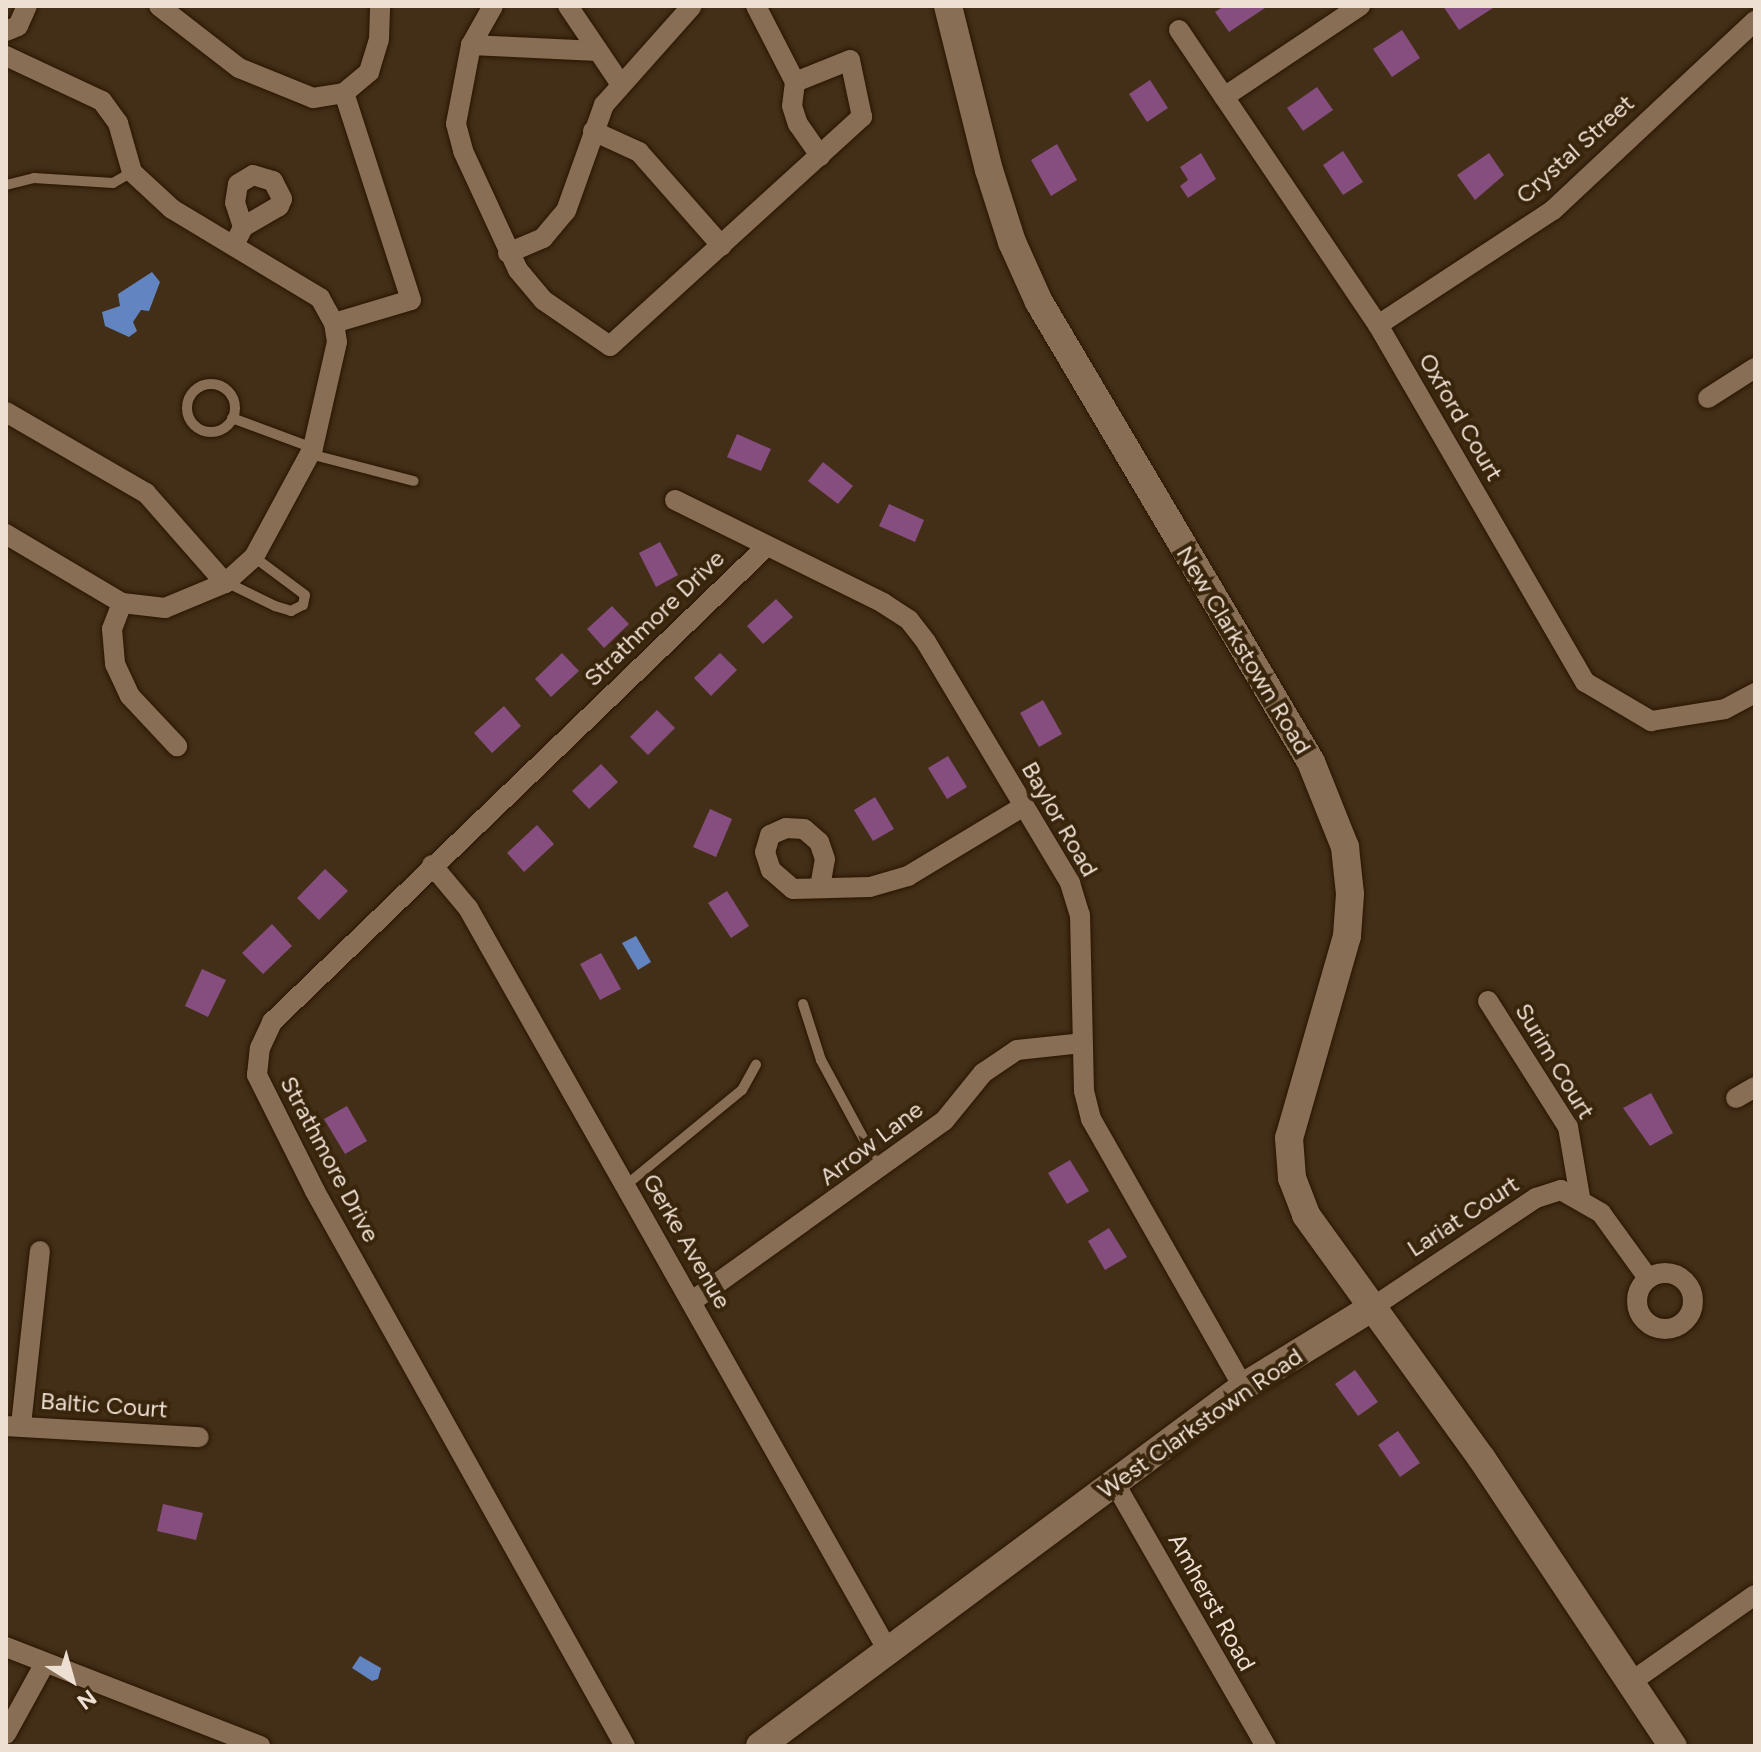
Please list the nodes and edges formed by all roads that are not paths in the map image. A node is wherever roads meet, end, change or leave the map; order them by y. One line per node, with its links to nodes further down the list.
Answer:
1 (27, 6): 12 (street)
2 (159, 6): 18 (street)
3 (380, 6): 18 (street)
4 (493, 6): 13 (street)
5 (568, 6): 14 (street)
6 (756, 6): 16 (street)
7 (948, 6): 57 (street, New Clarkstown Road)
8 (1360, 6): 19 (street)
9 (682, 9): 17 (street)
10 (1755, 21): 27 (street, Crystal Street)
11 (1179, 30): 19 (street, Oxford Court)
12 (6, 31)
13 (471, 45): 14 (street); 25 (street)
14 (598, 51): 17 (street)
15 (6, 56): 22 (street)
16 (795, 82): 21 (street); 21 (street)
17 (620, 83): 20 (street)
18 (344, 93): 26 (street)
19 (1224, 97): 27 (street, Oxford Court)
20 (593, 131): 24 (street); 25 (street)
21 (820, 156): 24 (street)
22 (132, 172): 23 (lane); 26 (street)
23 (6, 185)
24 (722, 246): 25 (street)
25 (508, 253)
26 (334, 323): 32 (street)
27 (1378, 325): 40 (street, Oxford Court)
28 (1755, 368): 29 (street)
29 (1708, 398)
30 (6, 412): 38 (street)
31 (232, 418): 31 (lane); 32 (lane)
32 (311, 451): 33 (lane); 37 (street)
33 (414, 481)
34 (675, 500): 36 (street, Baylor Road)
35 (6, 534): 39 (street)
36 (766, 547): 42 (street, Baylor Road); 43 (street, Strathmore Drive)
37 (254, 557): 38 (street); 38 (lane)
38 (226, 583): 39 (street)
39 (122, 603): 41 (street)
40 (1755, 693)
41 (177, 746)
42 (1024, 806): 44 (street); 47 (street, Baylor Road)
43 (432, 865): 52 (street, Gerke Avenue); 69 (street, Strathmore Drive)
44 (820, 887)
45 (1488, 1001): 53 (street, Surim Court)
46 (803, 1004): 51 (lane)
47 (1082, 1043): 51 (street, Arrow Lane); 58 (street, Baylor Road)
48 (756, 1065): 52 (lane)
49 (1755, 1087): 50 (street)
50 (1736, 1098)
51 (880, 1169): 56 (street, Arrow Lane)
52 (625, 1186): 56 (street, Gerke Avenue)
53 (1580, 1197): 55 (street); 57 (street, Lariat Court)
54 (40, 1251): 59 (street)
55 (1648, 1278)
56 (691, 1302): 64 (street, Gerke Avenue)
57 (1370, 1309): 58 (street, West Clarkstown Road); 66 (street)
58 (1243, 1387): 61 (street, West Clarkstown Road)
59 (14, 1426): 60 (street, Baltic Court)
60 (199, 1437)
61 (1114, 1482): 64 (street, West Clarkstown Road); 71 (street, Amherst Road)
62 (1755, 1595): 66 (street)
63 (6, 1647): 65 (street)
64 (887, 1649): 70 (street, West Clarkstown Road)
65 (45, 1663): 67 (street); 68 (street)
66 (1631, 1682): 72 (street)
67 (6, 1734)
68 (260, 1746)
69 (625, 1746)
70 (760, 1746)
71 (1266, 1746)
72 (1673, 1746)

